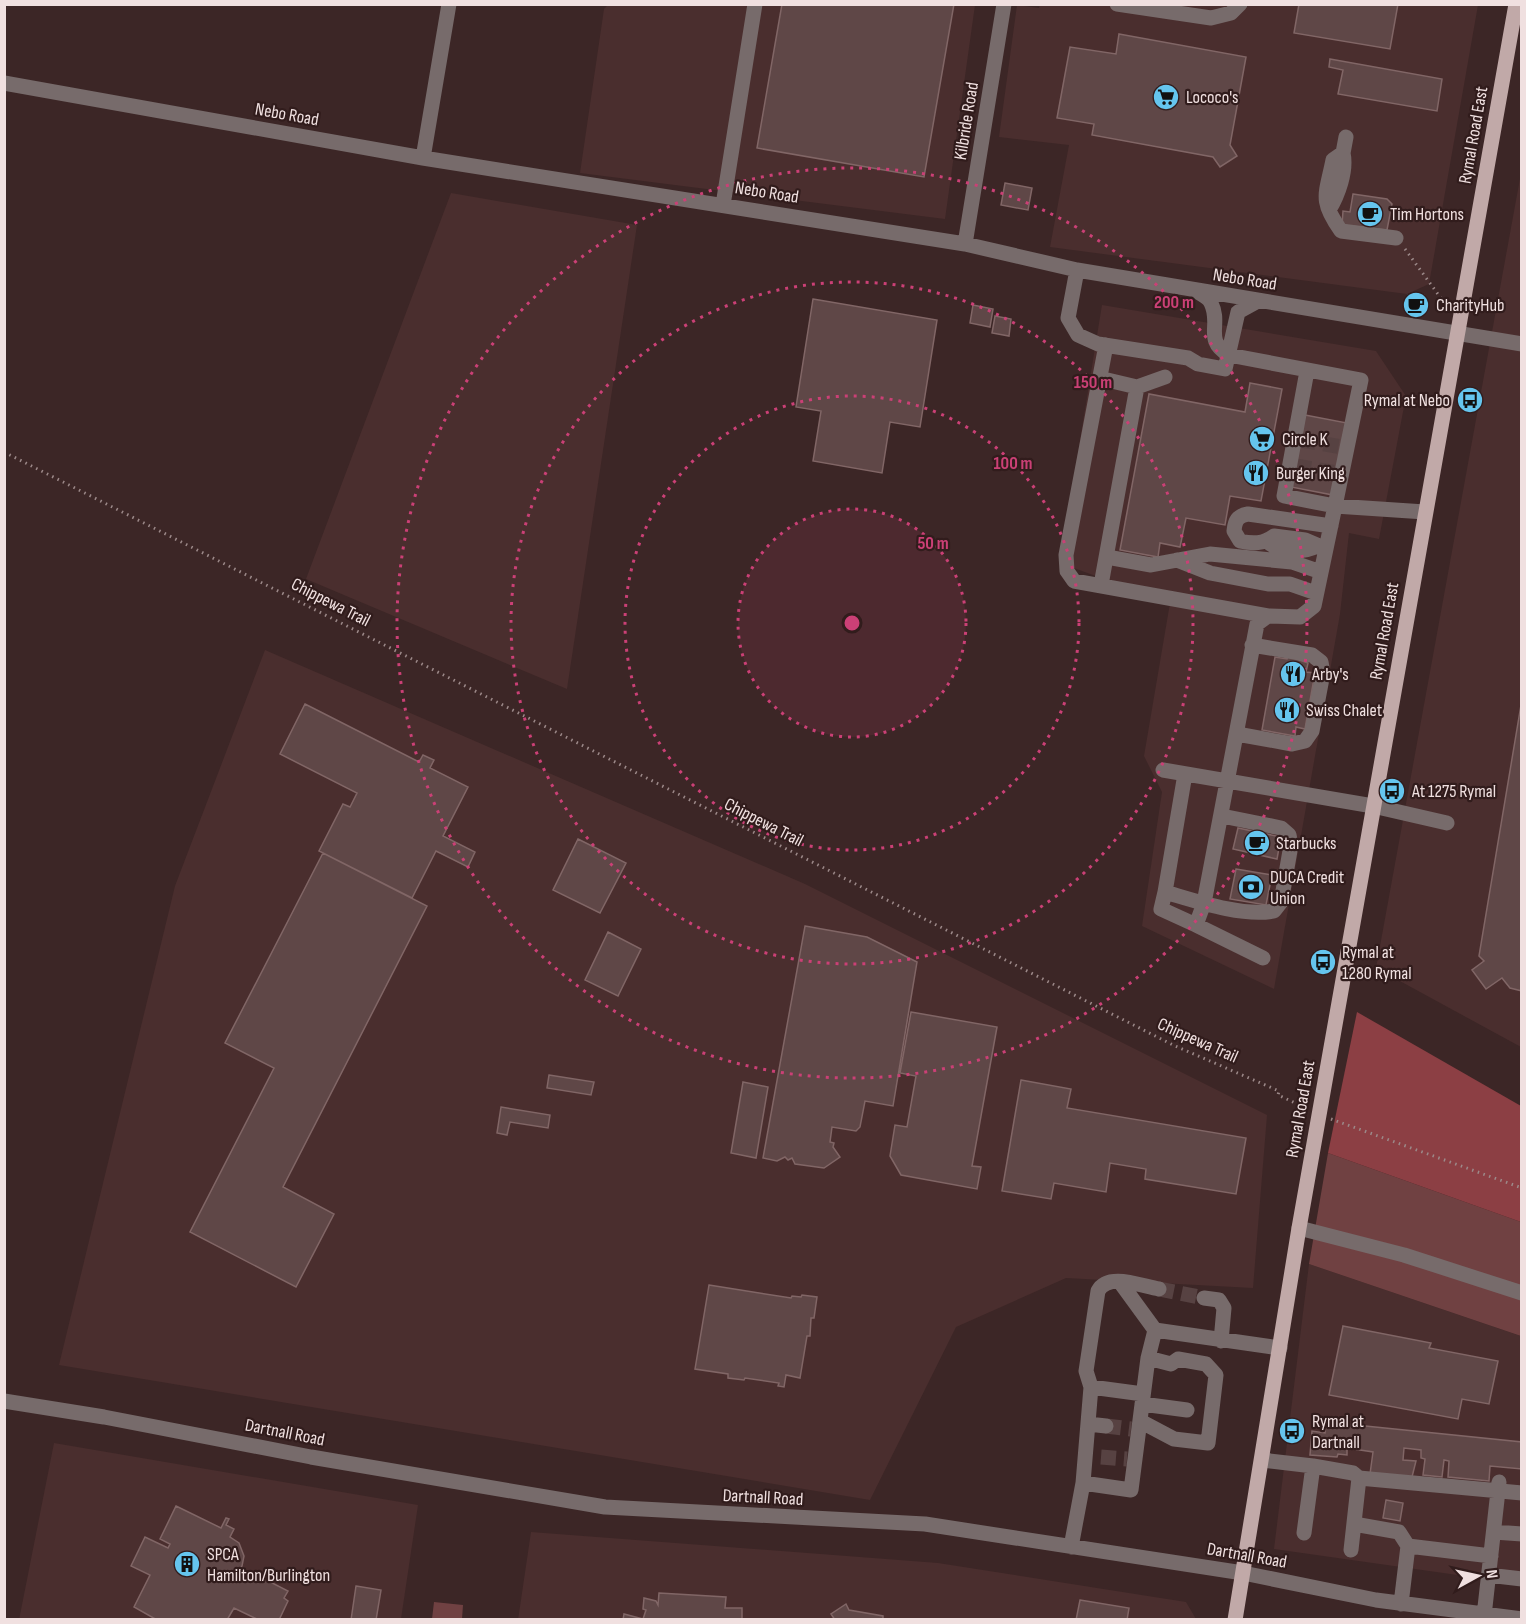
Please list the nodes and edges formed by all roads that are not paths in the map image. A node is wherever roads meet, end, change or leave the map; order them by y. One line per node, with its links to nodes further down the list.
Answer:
1 (449, 4): 9 (street)
2 (755, 4): 10 (street)
3 (1004, 4): 12 (street, Kilbride Road)
4 (1117, 4): 5 (street)
5 (1240, 4)
6 (1516, 4): 16 (main road, Rymal Road East)
7 (4, 83): 9 (street, Nebo Road)
8 (1346, 137): 11 (street)
9 (423, 158): 10 (street, Nebo Road)
10 (723, 205): 12 (street, Nebo Road)
11 (1396, 238)
12 (965, 244): 13 (street, Nebo Road)
13 (1077, 270): 14 (street, Nebo Road); 18 (street)
14 (1195, 290): 15 (street, Nebo Road); 19 (street)
15 (1258, 301): 16 (street, Nebo Road); 19 (street)
16 (1458, 334): 17 (street, Nebo Road); 26 (main road, Rymal Road East)
17 (1521, 344)
18 (1106, 345): 19 (street); 22 (street)
19 (1229, 355): 20 (street)
20 (1307, 371): 24 (street); 25 (street)
21 (1165, 377): 23 (street)
22 (1099, 378): 23 (street); 33 (street)
23 (1137, 387): 30 (street)
24 (1284, 496): 25 (street); 27 (street)
25 (1335, 506): 26 (street); 28 (street)
26 (1425, 512): 41 (main road, Rymal Road East)
27 (1280, 518): 28 (street); 29 (street)
28 (1331, 526): 29 (street)
29 (1322, 548): 32 (street)
30 (1107, 557): 31 (street); 33 (street)
31 (1177, 560): 32 (street); 34 (street)
32 (1321, 572): 34 (street)
33 (1101, 585): 35 (street)
34 (1316, 593): 35 (street)
35 (1269, 616): 36 (street)
36 (1252, 645): 37 (street); 37 (street)
37 (1237, 734): 40 (street)
38 (1163, 770): 39 (street)
39 (1185, 774): 40 (street); 44 (street)
40 (1229, 782): 41 (street); 42 (street)
41 (1374, 806): 43 (street); 48 (main road, Rymal Road East)
42 (1222, 816): 45 (street); 45 (street)
43 (1447, 823)
44 (1165, 892): 45 (street); 46 (street)
45 (1204, 903): 46 (street)
46 (1196, 925): 47 (street)
47 (1263, 958)
48 (1299, 1228): 51 (street); 55 (main road, Rymal Road East)
49 (1120, 1282): 50 (street); 53 (street); 57 (street)
50 (1159, 1289)
51 (1521, 1293)
52 (1204, 1298): 54 (street)
53 (1155, 1330): 54 (street); 56 (street)
54 (1221, 1341): 55 (street)
55 (1280, 1348): 66 (main road, Rymal Road East)
56 (1148, 1358): 58 (street); 63 (street)
57 (1091, 1387): 58 (street); 61 (street)
58 (1142, 1399): 60 (street); 63 (street)
59 (4, 1401): 77 (street, Dartnall Road)
60 (1187, 1410)
61 (1088, 1424): 62 (street); 64 (street)
62 (1106, 1426)
63 (1136, 1427): 69 (street)
64 (1085, 1455): 65 (street); 69 (street)
65 (1101, 1456)
66 (1262, 1460): 67 (street); 80 (main road, Rymal Road East)
67 (1314, 1467): 68 (street); 74 (street)
68 (1359, 1478): 70 (street); 72 (street)
69 (1083, 1483): 77 (street)
70 (1499, 1486): 71 (street); 73 (street)
71 (1521, 1493)
72 (1354, 1524): 76 (street); 78 (street)
73 (1494, 1532): 75 (street); 79 (street)
74 (1304, 1533)
75 (1521, 1534)
76 (1408, 1546): 79 (street); 83 (street)
77 (1071, 1547): 80 (street, Dartnall Road)
78 (1351, 1550)
79 (1491, 1556): 81 (street)
80 (1243, 1573): 83 (street, Dartnall Road); 86 (main road, Rymal Road East)
81 (1488, 1575): 82 (street); 84 (street)
82 (1521, 1579)
83 (1401, 1604): 84 (street, Dartnall Road)
84 (1484, 1616): 85 (street, Dartnall Road)
85 (1521, 1619)
86 (1235, 1620)

